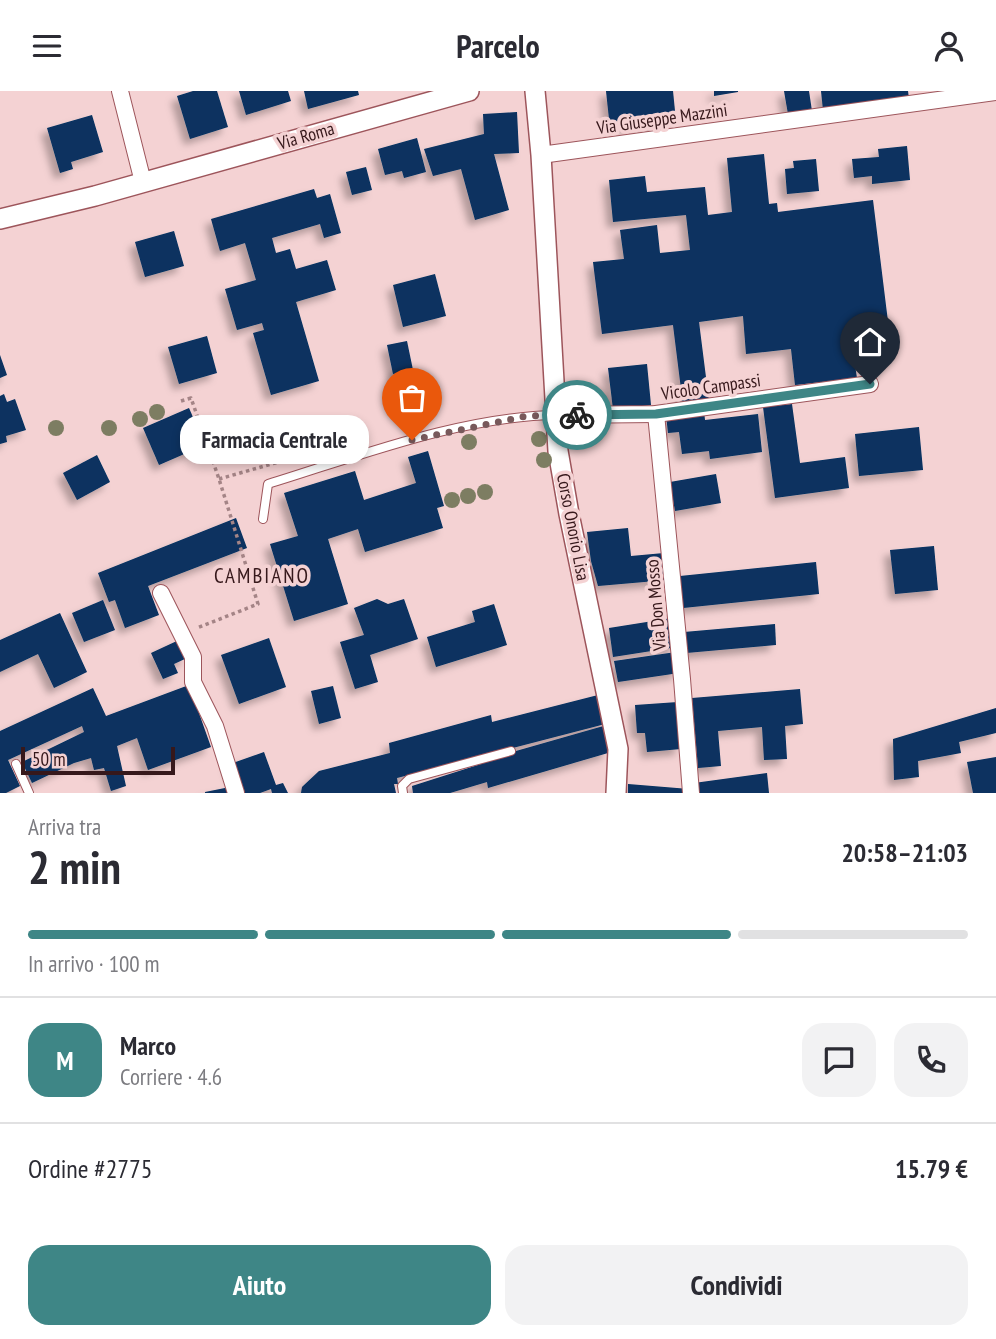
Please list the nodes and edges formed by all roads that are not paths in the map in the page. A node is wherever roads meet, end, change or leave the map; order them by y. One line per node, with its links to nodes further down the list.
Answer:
1 (120, 91): 6 (street)
2 (469, 91): 6 (street, Via Roma)
3 (534, 91): 5 (street, Corso Onorio Lisa)
4 (996, 92): 5 (street, Via Giuseppe Mazzini)
5 (541, 155): 10 (street, Corso Onorio Lisa)
6 (143, 181): 7 (street, Via Roma)
7 (0, 219)
8 (870, 384): 9 (street, Vicolo Campassi)
9 (656, 414): 10 (street, Vicolo Campassi); 19 (street, Via Don Mosso)
10 (556, 415): 11 (lane); 18 (street, Corso Onorio Lisa)
11 (263, 519)
12 (161, 593): 16 (street)
13 (511, 751): 17 (lane)
14 (16, 764): 15 (lane)
15 (29, 793)
16 (236, 793)
17 (403, 793)
18 (616, 793)
19 (691, 793)

